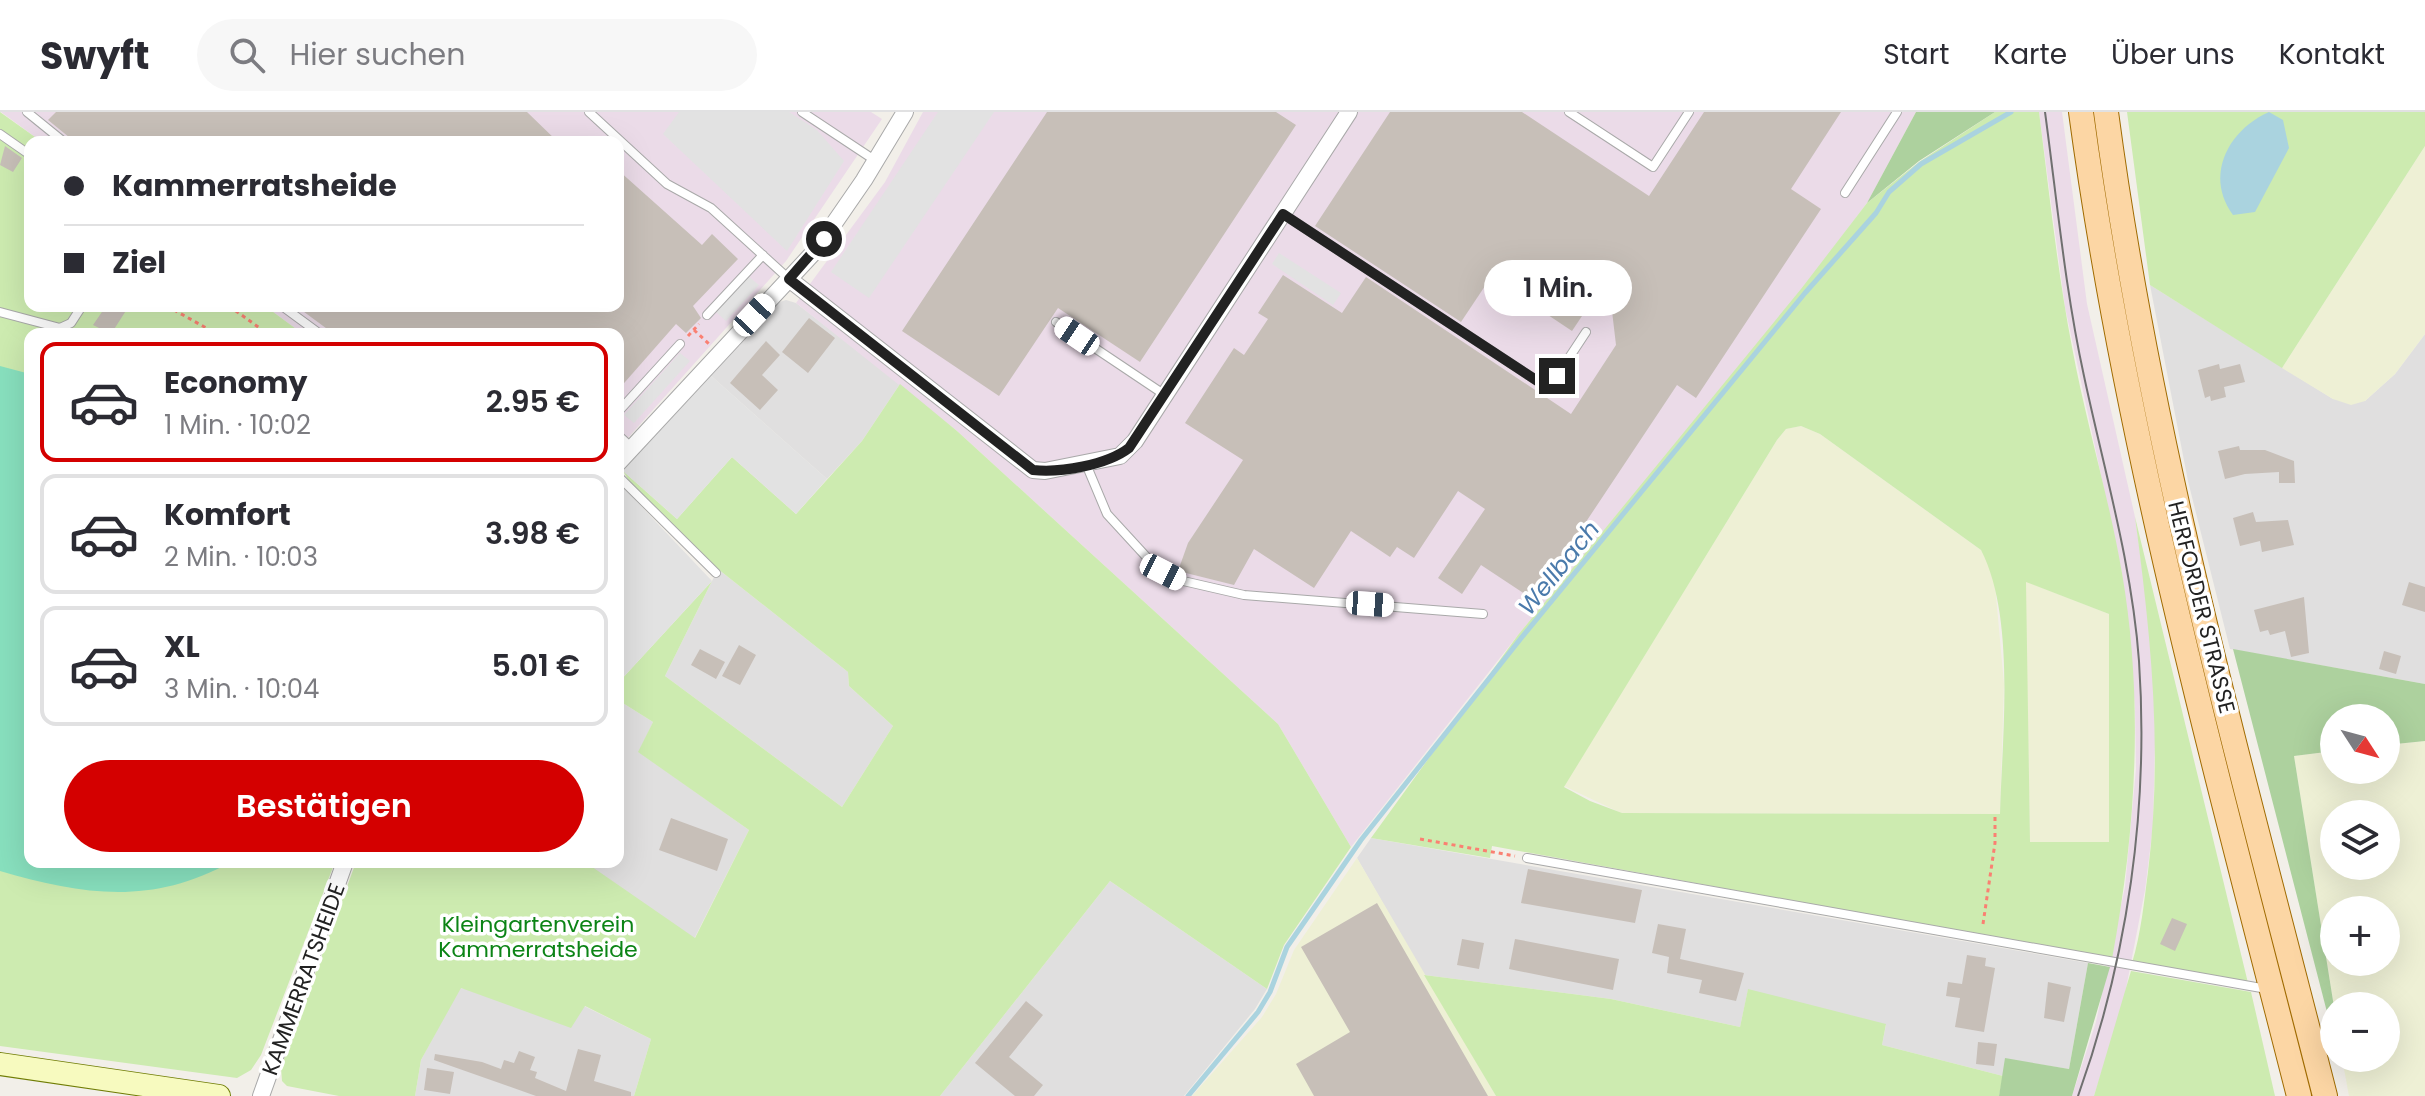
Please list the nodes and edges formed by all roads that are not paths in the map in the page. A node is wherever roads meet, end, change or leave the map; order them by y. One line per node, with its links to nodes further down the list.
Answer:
1 (27, 112): 12 (lane)
2 (589, 112): 13 (lane)
3 (802, 112): 16 (lane)
4 (905, 112): 16 (street)
5 (1349, 112): 18 (street)
6 (1569, 112): 7 (lane)
7 (1689, 112)
8 (1897, 112): 17 (lane)
9 (2081, 112): 42 (main road, HERFORDER STRASSE)
10 (2106, 112): 47 (main road, HERFORDER STRASSE)
11 (0, 134): 15 (lane)
12 (57, 136)
13 (615, 136)
14 (624, 144): 19 (lane)
15 (24, 151)
16 (876, 161): 20 (street)
17 (1845, 193)
18 (1283, 214): 29 (lane); 31 (street)
19 (763, 255): 20 (lane); 24 (lane)
20 (789, 279): 34 (street); 36 (street)
21 (0, 312): 26 (lane)
22 (78, 312): 27 (lane)
23 (290, 312): 28 (lane)
24 (707, 315)
25 (1056, 322): 31 (lane)
26 (60, 328)
27 (60, 328)
28 (312, 328)
29 (1586, 332)
30 (680, 344): 32 (lane)
31 (1165, 395): 36 (street)
32 (624, 405)
33 (624, 441): 34 (lane)
34 (632, 448): 35 (street)
35 (624, 457)
36 (1086, 464): 39 (lane)
37 (624, 482): 38 (lane)
38 (716, 573)
39 (1483, 614)
40 (1527, 858): 42 (lane)
41 (343, 868): 45 (street, KAMMERRATSHEIDE)
42 (2272, 989): 46 (main road, HERFORDER STRASSE)
43 (0, 1064): 44 (main road)
44 (219, 1096)
45 (261, 1096)
46 (2299, 1096)
47 (2325, 1096)

